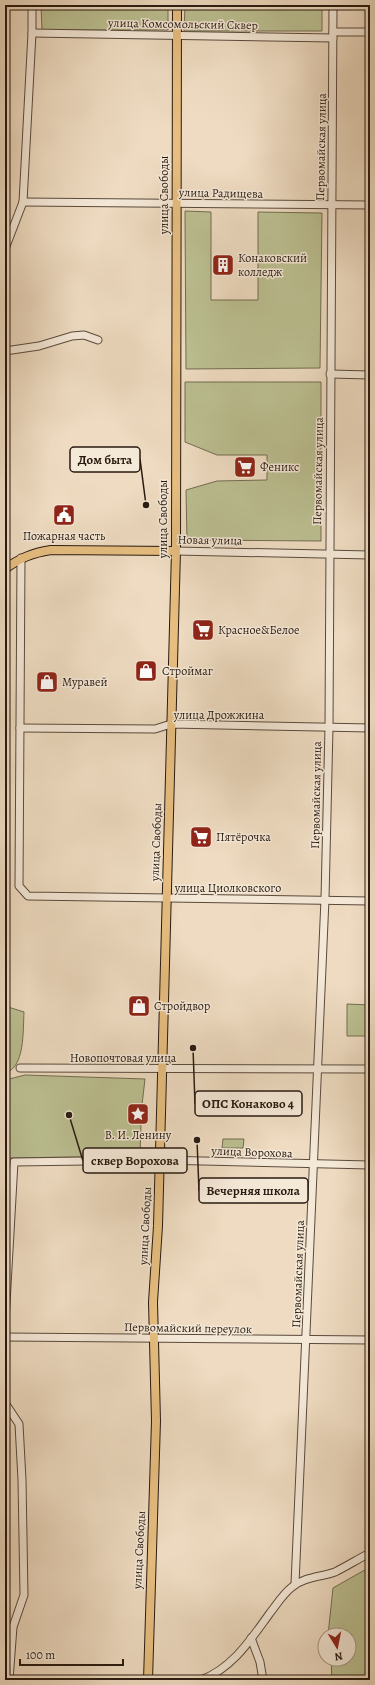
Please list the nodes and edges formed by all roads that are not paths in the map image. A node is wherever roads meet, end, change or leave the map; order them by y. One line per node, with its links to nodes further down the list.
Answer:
1 (32, 5): 5 (street)
2 (177, 5): 6 (main road, улица Свободы)
3 (333, 5): 7 (street, Первомайская улица)
4 (370, 32): 7 (street, улица Комсомольский Сквер)
5 (32, 33): 6 (street, улица Комсомольский Сквер); 8 (street)
6 (177, 35): 7 (street, улица Комсомольский Сквер); 9 (main road, улица Свободы)
7 (333, 35): 10 (street, Первомайская улица)
8 (24, 202): 9 (street, улица Радищева); 12 (street)
9 (176, 203): 10 (street, улица Радищева); 17 (main road, улица Свободы)
10 (331, 205): 11 (street, улица Радищева); 15 (street, Первомайская улица)
11 (370, 205)
12 (5, 249)
13 (98, 340): 14 (street)
14 (5, 352)
15 (330, 374): 16 (street); 18 (street, Первомайская улица)
16 (370, 375)
17 (176, 551): 18 (street, Новая улица); 20 (main road, Новая улица); 22 (main road, улица Свободы)
18 (329, 554): 19 (street, Новая улица); 23 (street, Первомайская улица)
19 (370, 554)
20 (21, 558): 21 (main road, Новая улица); 24 (street)
21 (5, 568)
22 (171, 724): 23 (street, улица Дрожжина); 24 (street, улица Дрожжина); 26 (main road, улица Свободы)
23 (329, 727): 25 (street, улица Дрожжина); 27 (street, Первомайская улица)
24 (20, 728): 26 (street, улица Циолковского)
25 (370, 728)
26 (166, 899): 27 (street, улица Циолковского); 32 (main road, улица Свободы)
27 (325, 899): 28 (street, улица Циолковского); 30 (street, Первомайская улица)
28 (370, 901)
29 (20, 1068): 32 (street, Новопочтовая улица)
30 (318, 1069): 31 (street, Новопочтовая улица); 32 (street, Новопочтовая улица); 34 (street, Первомайская улица)
31 (370, 1069)
32 (162, 1070): 33 (main road, улица Свободы)
33 (160, 1160): 34 (street, улица Ворохова); 36 (street, улица Ворохова); 38 (main road, улица Свободы)
34 (313, 1164): 35 (street, улица Ворохова); 39 (street, Первомайская улица)
35 (370, 1165)
36 (5, 1321)
37 (5, 1337): 38 (street, Первомайский переулок)
38 (153, 1338): 39 (street, Первомайский переулок); 46 (main road, улица Свободы)
39 (306, 1340): 40 (street, Первомайский переулок); 43 (street, Первомайская улица)
40 (370, 1340)
41 (5, 1403): 45 (street)
42 (370, 1553): 43 (street)
43 (295, 1584): 44 (street)
44 (251, 1638): 47 (street); 48 (street)
45 (9, 1680)
46 (148, 1680)
47 (202, 1680)
48 (263, 1680)

